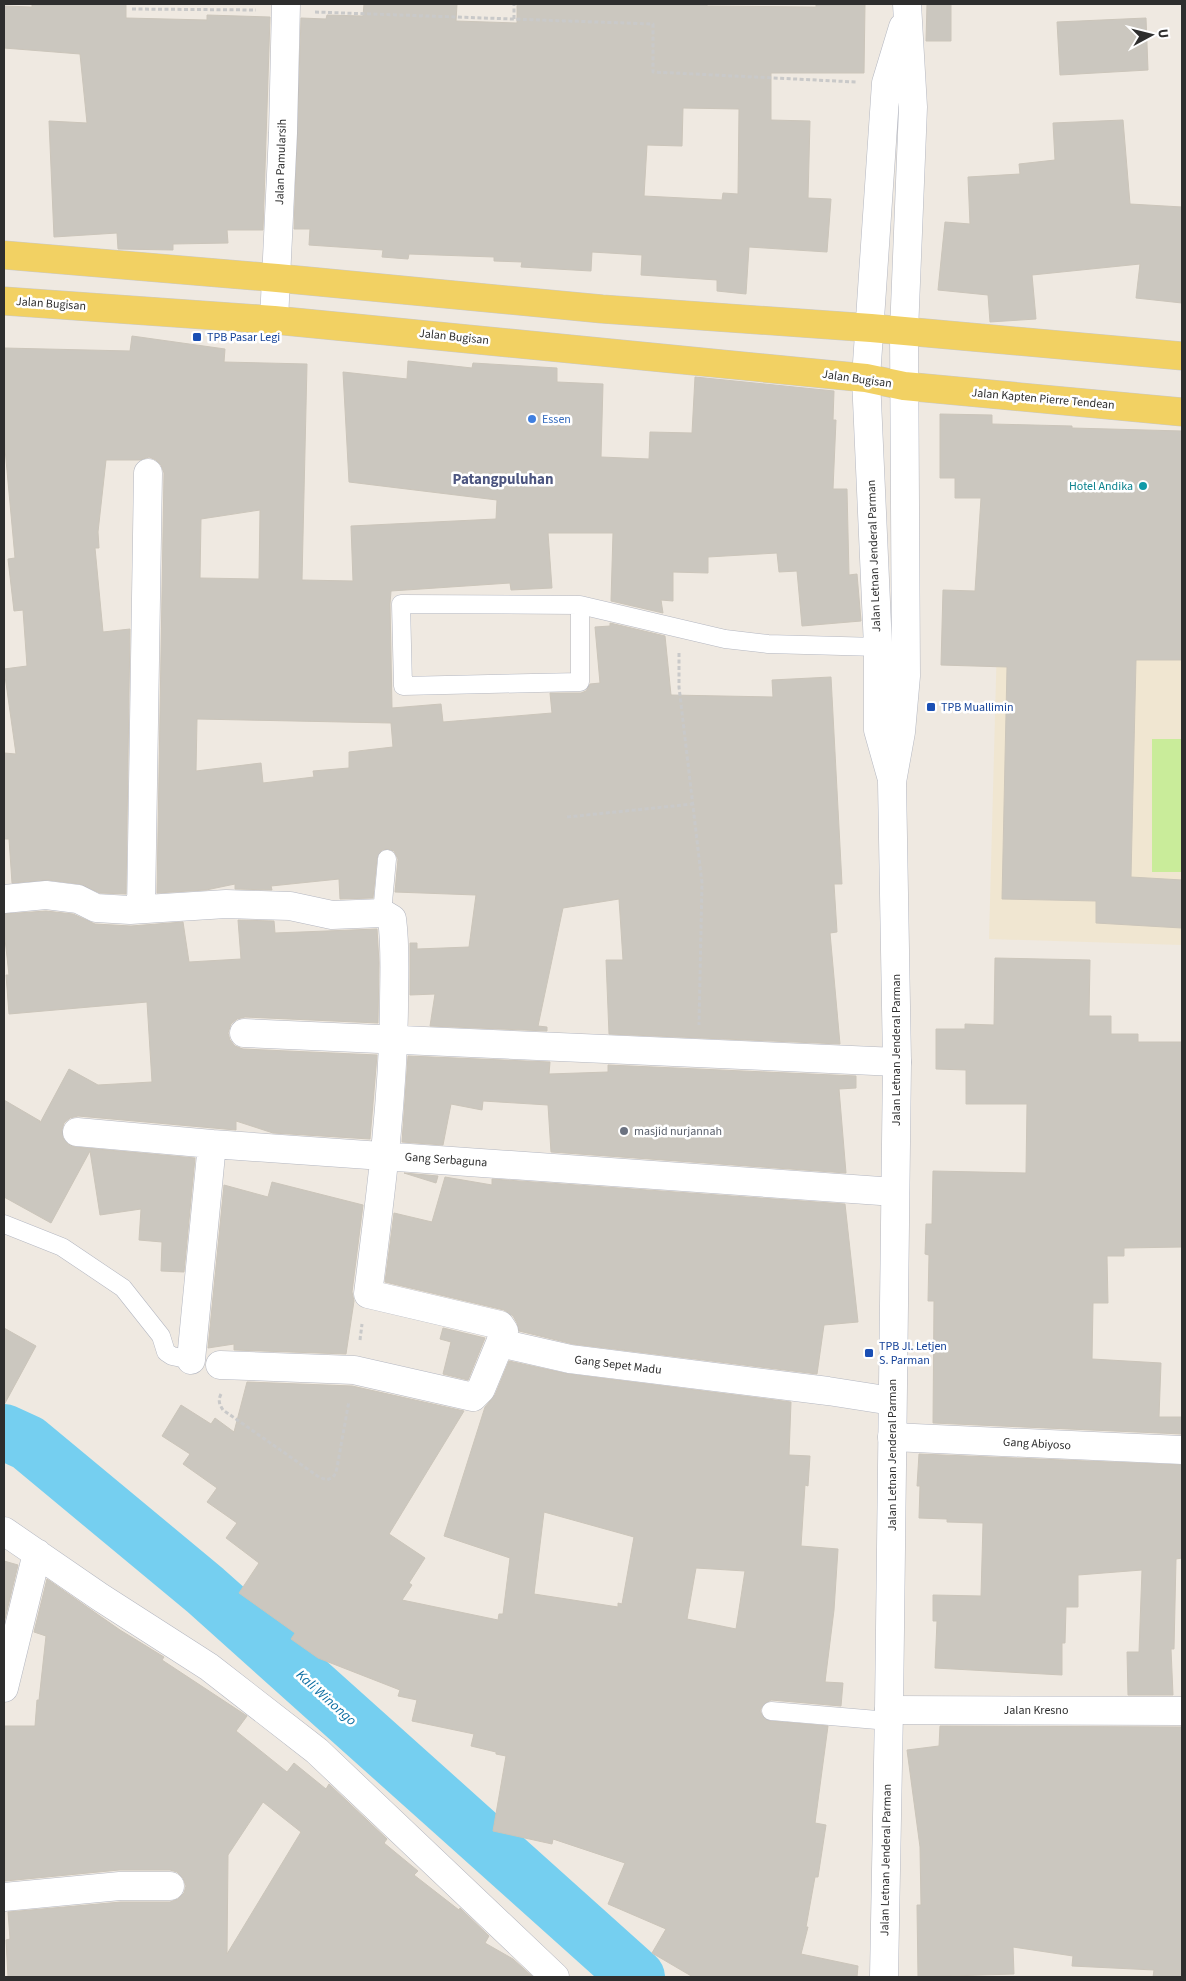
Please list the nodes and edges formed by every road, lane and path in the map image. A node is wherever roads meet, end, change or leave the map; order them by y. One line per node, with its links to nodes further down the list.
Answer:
1 (514, 4): 5 (path)
2 (285, 7): 3 (path); 5 (path); 8 (street, Jalan Pamularsih)
3 (132, 9)
4 (907, 10): 6 (street, Jalan Letnan Jenderal Parman); 12 (street, Jalan Letnan Jenderal Parman)
5 (514, 20): 6 (path)
6 (886, 83): 11 (street, Jalan Letnan Jenderal Parman)
7 (4, 255): 8 (main road)
8 (277, 278): 10 (street, Jalan Pamularsih); 11 (main road)
9 (4, 300): 10 (main road, Jalan Bugisan)
10 (274, 320): 14 (main road, Jalan Bugisan)
11 (871, 328): 12 (main road); 14 (street, Jalan Letnan Jenderal Parman)
12 (904, 332): 13 (main road); 15 (street, Jalan Letnan Jenderal Parman)
13 (1182, 356)
14 (866, 378): 15 (main road, Jalan Bugisan); 20 (street, Jalan Letnan Jenderal Parman)
15 (904, 386): 16 (main road, Jalan Kapten Pierre Tendean); 21 (street, Jalan Letnan Jenderal Parman)
16 (1182, 412)
17 (148, 473): 26 (street)
18 (580, 605): 18 (lane); 19 (lane)
19 (679, 627): 20 (lane); 22 (path)
20 (878, 646): 21 (street, Jalan Letnan Jenderal Parman)
21 (892, 782): 31 (street, Jalan Letnan Jenderal Parman)
22 (693, 804): 23 (path); 30 (path)
23 (567, 817)
24 (387, 859): 27 (lane)
25 (4, 899): 26 (street)
26 (141, 909): 27 (street)
27 (382, 913): 29 (street)
28 (244, 1033): 29 (street)
29 (394, 1040): 30 (street); 34 (street)
30 (697, 1054): 31 (street)
31 (897, 1062): 35 (street, Jalan Letnan Jenderal Parman)
32 (77, 1132): 33 (street, Gang Serbaguna)
33 (212, 1144): 34 (street, Gang Serbaguna); 39 (street)
34 (386, 1156): 35 (street, Gang Serbaguna); 37 (street)
35 (895, 1192): 42 (street, Jalan Letnan Jenderal Parman)
36 (4, 1224): 39 (lane)
37 (368, 1294): 38 (street); 41 (path)
38 (500, 1343): 41 (street); 42 (street, Gang Sepet Madu)
39 (184, 1358)
40 (220, 1365): 41 (street); 41 (path)
41 (354, 1370)
42 (892, 1401): 43 (street, Jalan Letnan Jenderal Parman)
43 (892, 1438): 44 (street, Gang Abiyoso); 50 (street, Jalan Letnan Jenderal Parman)
44 (1182, 1450)
45 (4, 1531): 46 (street)
46 (37, 1552): 47 (street); 53 (street)
47 (4, 1688)
48 (771, 1710): 50 (lane)
49 (1182, 1711): 50 (street, Jalan Kresno)
50 (889, 1715): 54 (street, Jalan Letnan Jenderal Parman)
51 (170, 1886): 52 (street)
52 (4, 1897)
53 (555, 1977)
54 (884, 1977)

